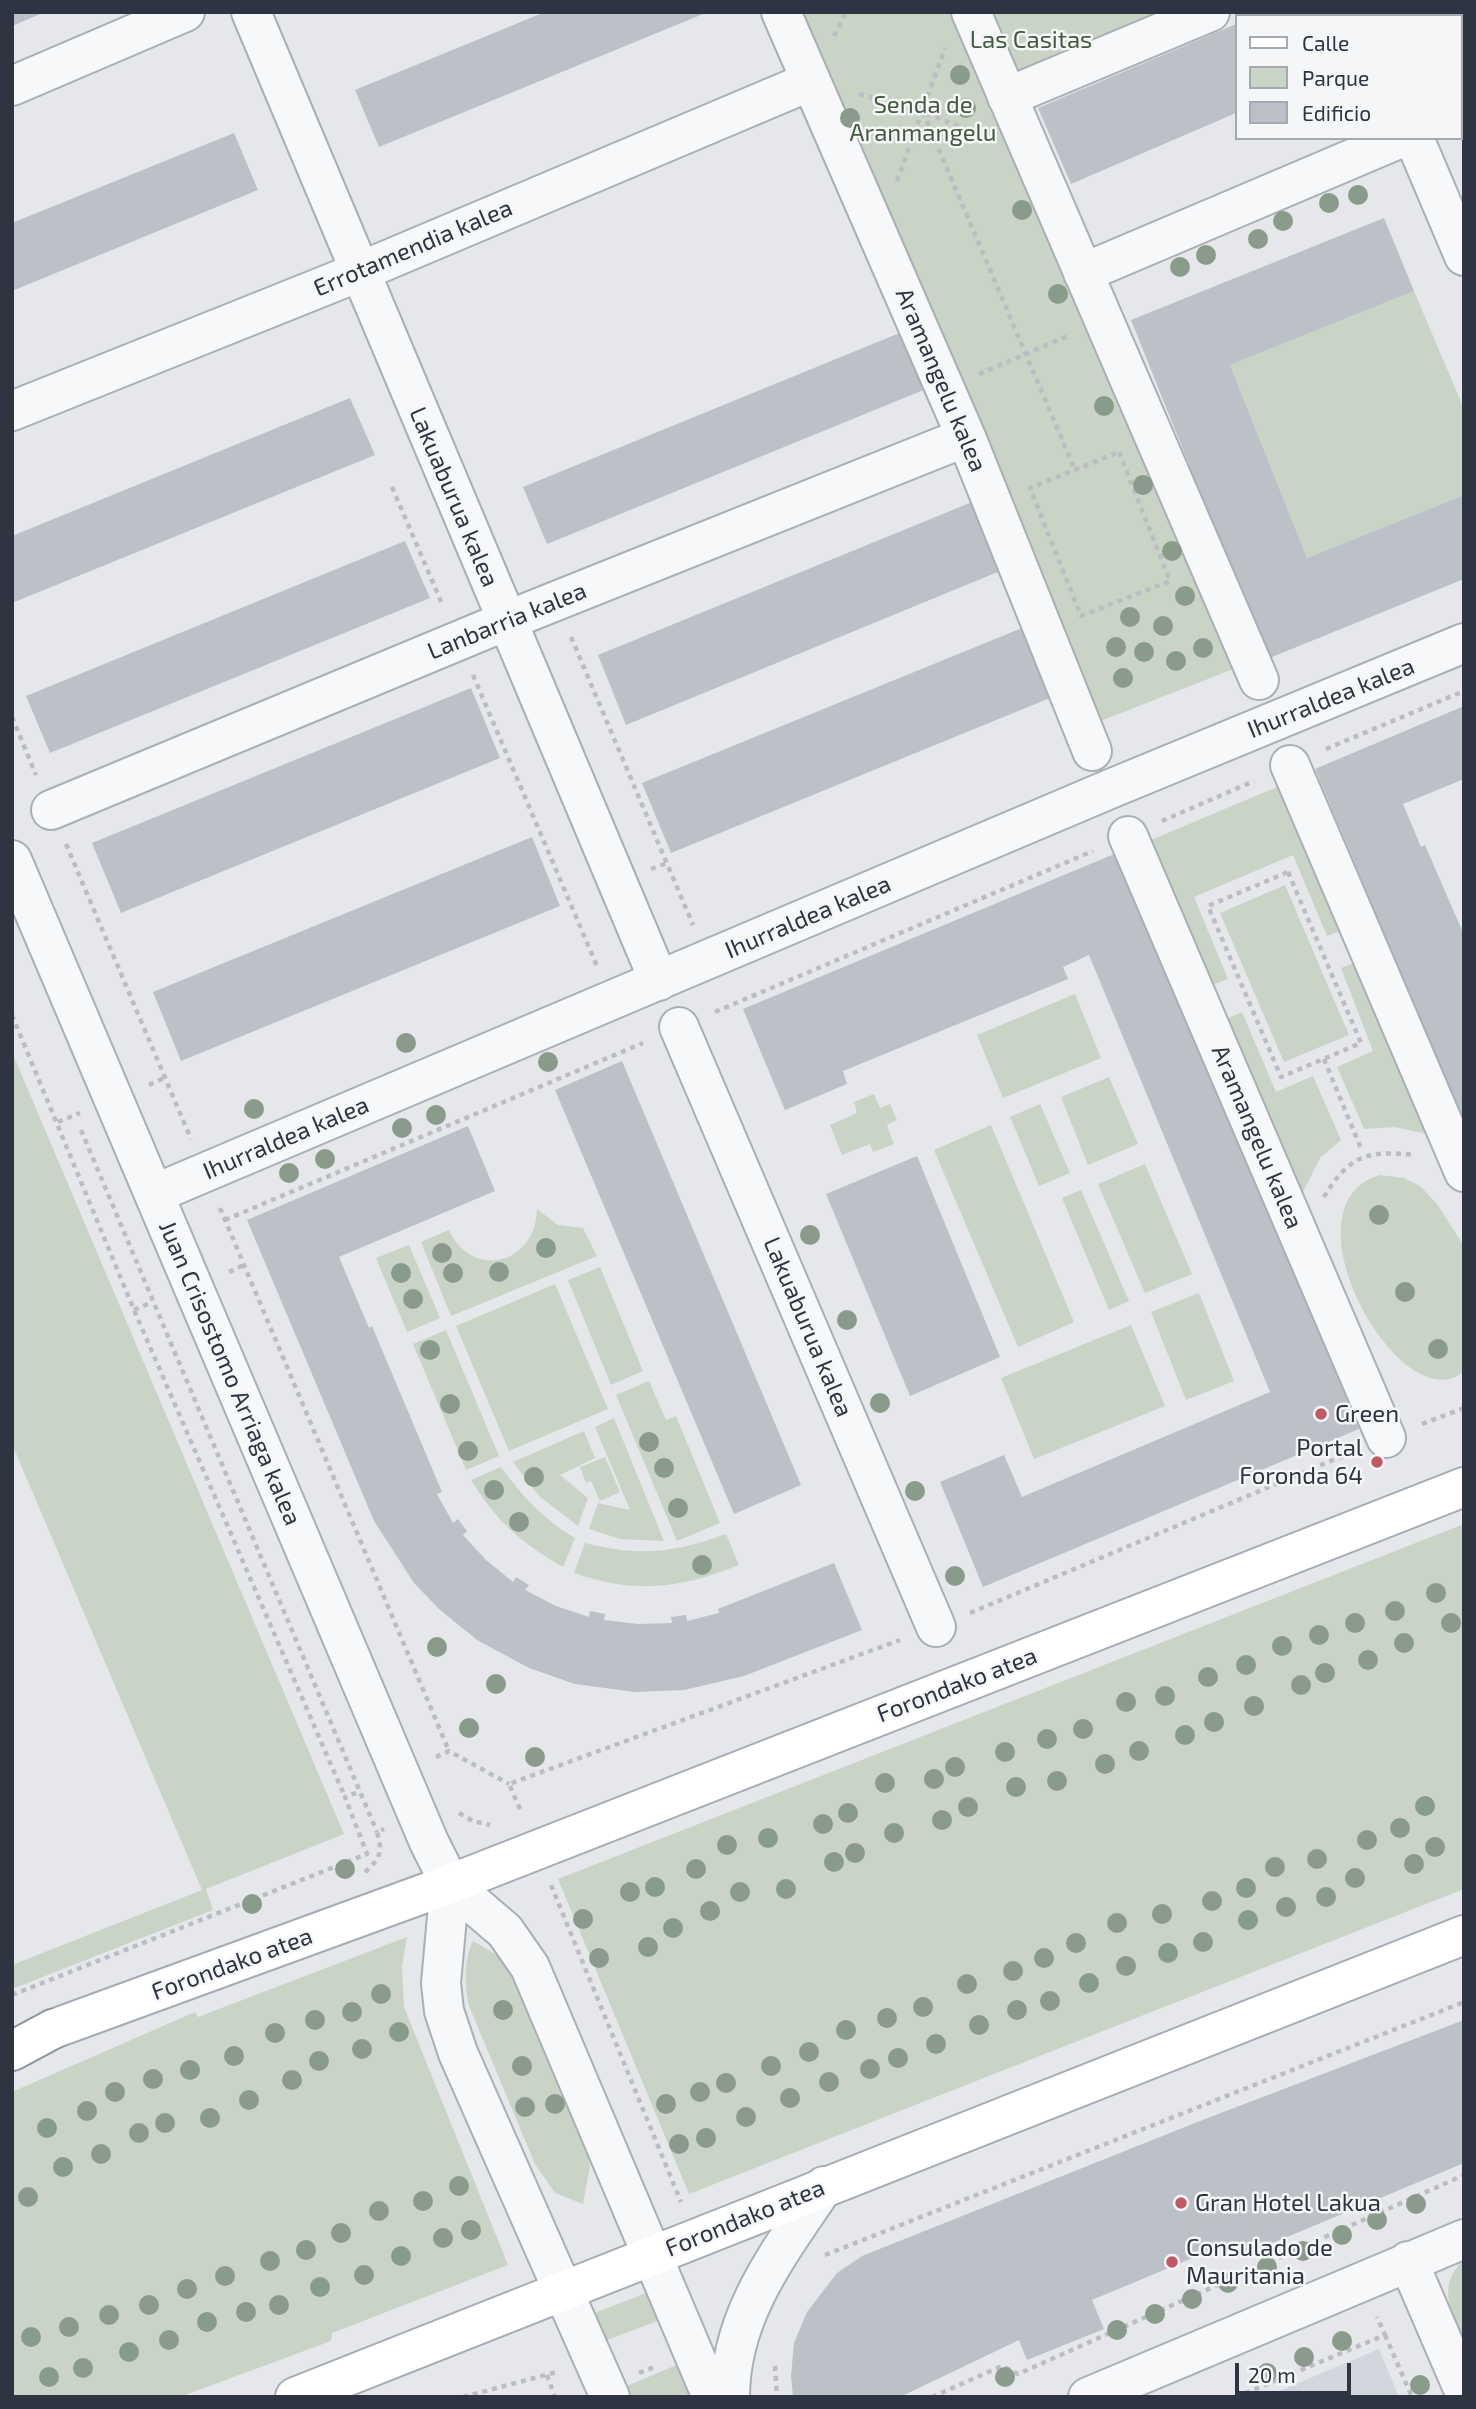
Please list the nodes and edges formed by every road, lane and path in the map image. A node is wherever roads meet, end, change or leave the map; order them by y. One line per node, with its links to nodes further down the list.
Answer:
1 (185, 12): 7 (street)
2 (251, 12): 15 (street, Lakuaburua kalea)
3 (782, 12): 6 (street, Aramangelu kalea)
4 (1210, 12): 8 (street)
5 (959, 26): 8 (street); 9 (path)
6 (811, 81): 9 (path); 13 (street, Aramangelu kalea); 15 (street, Errotamendia kalea)
7 (12, 86)
8 (1007, 97): 12 (street)
9 (923, 112): 12 (path); 13 (path); 18 (path)
10 (1396, 140): 16 (street)
11 (1415, 140): 14 (street)
12 (1032, 156): 16 (street)
13 (878, 231): 19 (street, Aramangelu kalea)
14 (1464, 256)
15 (359, 272): 20 (street, Errotamendia kalea); 25 (street, Lakuaburua kalea)
16 (1083, 273): 17 (street)
17 (1103, 320): 18 (path); 28 (street)
18 (1027, 353): 19 (path); 22 (path)
19 (944, 388): 21 (street, Aramangelu kalea)
20 (12, 411)
21 (965, 437): 24 (street, Lanbarria kalea); 31 (street, Aramangelu kalea)
22 (1075, 470): 22 (path)
23 (392, 487): 26 (path)
24 (556, 601): 25 (street, Lanbarria kalea); 36 (path)
25 (506, 621): 26 (street, Lanbarria kalea); 37 (street, Lakuaburua kalea)
26 (458, 641): 33 (street, Lanbarria kalea); 38 (path)
27 (1464, 643): 36 (street, Ihurraldea kalea)
28 (1259, 680)
29 (1464, 691): 32 (path)
30 (12, 717): 33 (path)
31 (1092, 751)
32 (1290, 765): 34 (path); 48 (street)
33 (51, 810): 47 (path)
34 (1128, 836): 50 (street, Aramangelu kalea)
35 (12, 860): 49 (street, Juan Crisostomo Arriaga kalea)
36 (708, 960): 37 (street, Ihurraldea kalea); 39 (path)
37 (660, 981): 38 (street, Ihurraldea kalea)
38 (612, 1001): 42 (path); 47 (street, Ihurraldea kalea)
39 (728, 1007)
40 (12, 1015): 58 (path)
41 (679, 1027): 53 (street, Lakuaburua kalea)
42 (632, 1048)
43 (1324, 1059): 43 (path); 45 (path)
44 (69, 1103): 57 (path)
45 (1362, 1151)
46 (1427, 1159): 50 (path)
47 (206, 1171): 49 (street, Ihurraldea kalea); 54 (path)
48 (1464, 1172)
49 (154, 1194): 55 (street, Juan Crisostomo Arriaga kalea)
50 (1303, 1246): 51 (street, Aramangelu kalea)
51 (1386, 1438): 53 (path)
52 (1464, 1487): 62 (main road, Forondako atea)
53 (936, 1627): 56 (path)
54 (449, 1751): 55 (path); 56 (path)
55 (400, 1772): 57 (path); 62 (street, Juan Crisostomo Arriaga kalea)
56 (509, 1784): 59 (path)
57 (359, 1792): 58 (path); 60 (path)
58 (345, 1797): 64 (path)
59 (520, 1810)
60 (377, 1832)
61 (548, 1880): 69 (path)
62 (450, 1884): 66 (main road, Forondako atea); 71 (street, Forondako atea); 74 (street)
63 (1464, 1935): 68 (main road, Forondako atea)
64 (12, 1995)
65 (1464, 2002): 73 (path)
66 (12, 2051)
67 (1464, 2175): 84 (path)
68 (824, 2186): 71 (main road, Forondako atea); 83 (street)
69 (692, 2198)
70 (1464, 2239): 72 (street)
71 (653, 2256): 74 (main road, Forondako atea); 76 (street)
72 (1408, 2261): 78 (street); 85 (street)
73 (818, 2263)
74 (566, 2291): 79 (street); 80 (main road, Forondako atea)
75 (1385, 2335): 86 (path)
76 (693, 2352): 79 (path); 82 (street)
77 (547, 2375): 81 (path)
78 (1464, 2391)
79 (608, 2392)
80 (296, 2397)
81 (555, 2397)
82 (712, 2397)
83 (730, 2397)
84 (932, 2397)
85 (1088, 2397)
86 (1412, 2397)

